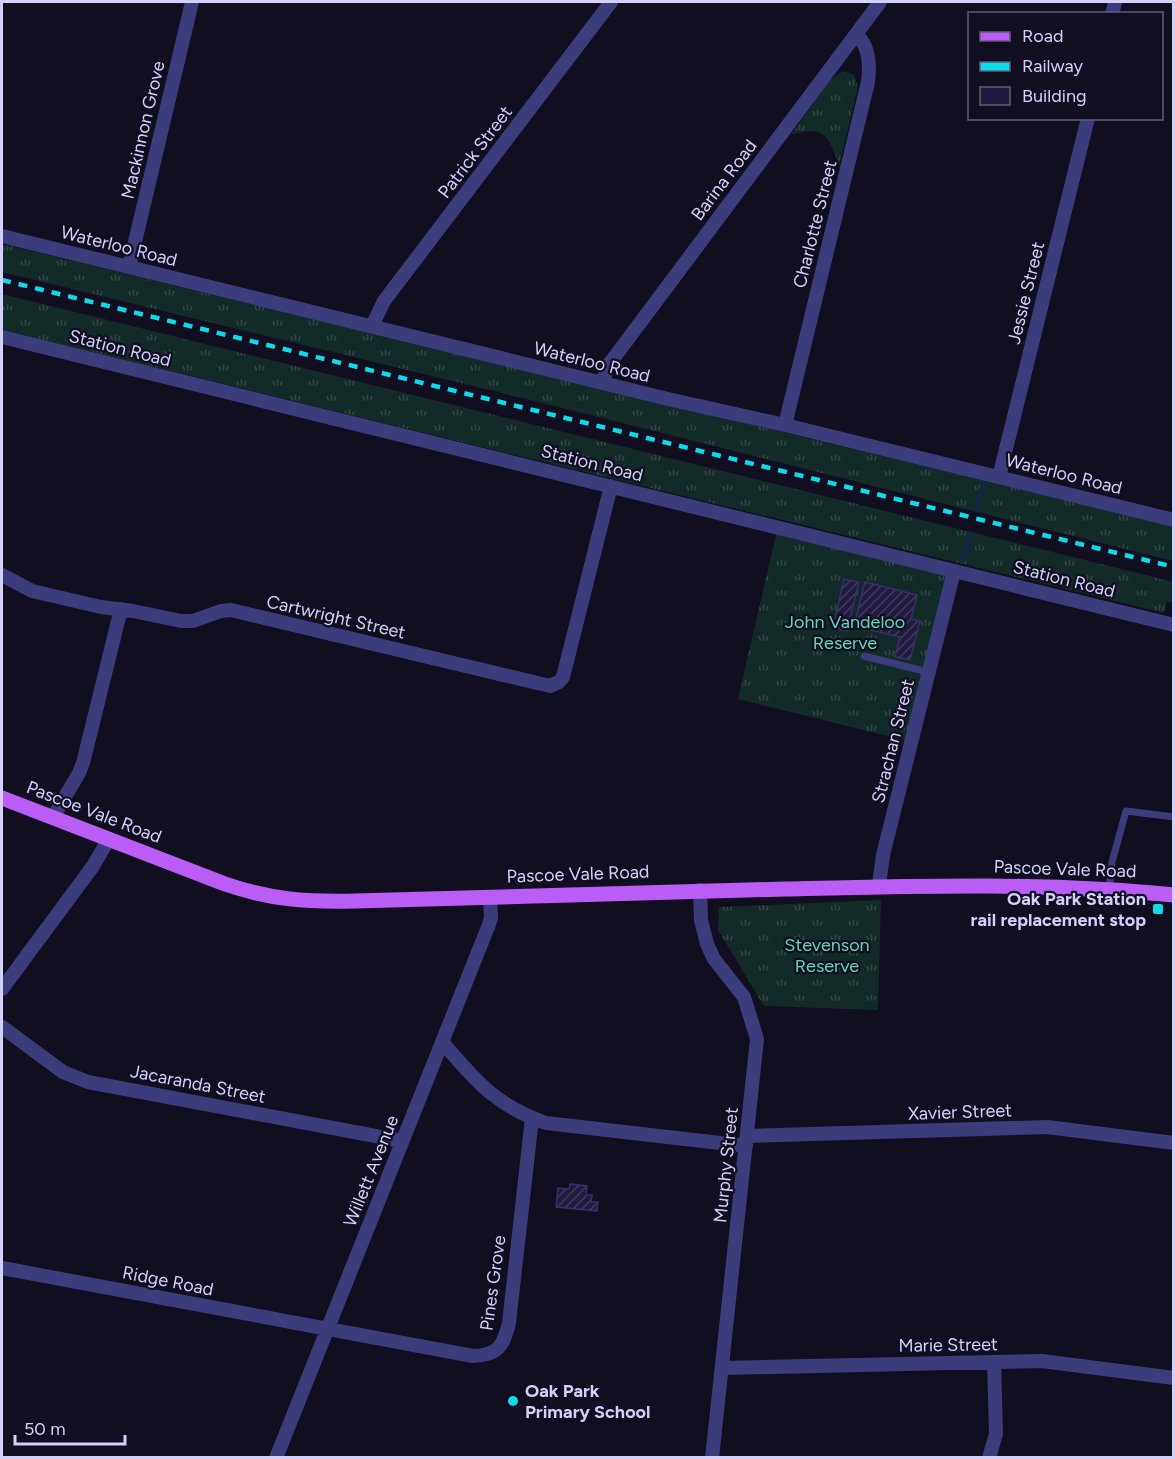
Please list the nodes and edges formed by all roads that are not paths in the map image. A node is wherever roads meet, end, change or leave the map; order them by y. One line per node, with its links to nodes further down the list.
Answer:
1 (192, 2): 7 (street, Mackinnon Grove)
2 (880, 2): 4 (street, Barina Road)
3 (605, 3): 8 (street, Patrick Street)
4 (856, 34): 10 (street, Barina Road); 11 (street, Charlotte Street)
5 (1088, 120): 12 (street, Jessie Street)
6 (2, 236): 7 (street, Waterloo Road)
7 (129, 267): 8 (street, Waterloo Road)
8 (372, 326): 10 (street, Waterloo Road)
9 (2, 338): 13 (street, Station Road)
10 (602, 382): 11 (street, Waterloo Road)
11 (785, 425): 12 (street, Waterloo Road)
12 (999, 477): 14 (street, Waterloo Road)
13 (611, 486): 15 (street, Station Road); 17 (street, Cartwright Street)
14 (1173, 520)
15 (954, 571): 18 (street, Station Road); 20 (street, Strachan Street)
16 (2, 575): 17 (street)
17 (121, 609): 22 (street)
18 (1173, 625)
19 (864, 656): 20 (lane)
20 (928, 672): 25 (street, Strachan Street)
21 (2, 798): 22 (main road, Pascoe Vale Road)
22 (53, 817): 24 (main road, Pascoe Vale Road)
23 (1173, 817): 26 (lane)
24 (109, 839): 29 (main road, Pascoe Vale Road); 30 (street)
25 (879, 885): 26 (main road, Pascoe Vale Road); 27 (main road, Pascoe Vale Road)
26 (1109, 888): 28 (main road, Pascoe Vale Road)
27 (700, 890): 29 (main road, Pascoe Vale Road); 35 (street, Murphy Street)
28 (1173, 895)
29 (490, 897): 32 (street, Willett Avenue)
30 (2, 989)
31 (2, 1027): 34 (street, Jacaranda Street)
32 (443, 1043): 33 (street, Xavier Street); 34 (street, Willett Avenue)
33 (532, 1118): 35 (street, Xavier Street); 38 (street, Pines Grove)
34 (402, 1141): 38 (street, Willett Avenue)
35 (747, 1141): 36 (street, Xavier Street); 40 (street, Murphy Street)
36 (1173, 1143)
37 (2, 1268): 38 (street, Ridge Road)
38 (327, 1329): 42 (street, Willett Avenue)
39 (994, 1362): 40 (street, Marie Street); 41 (street, Marie Street); 44 (street)
40 (722, 1368): 43 (street, Murphy Street)
41 (1173, 1378)
42 (276, 1458)
43 (712, 1458)
44 (989, 1458)

